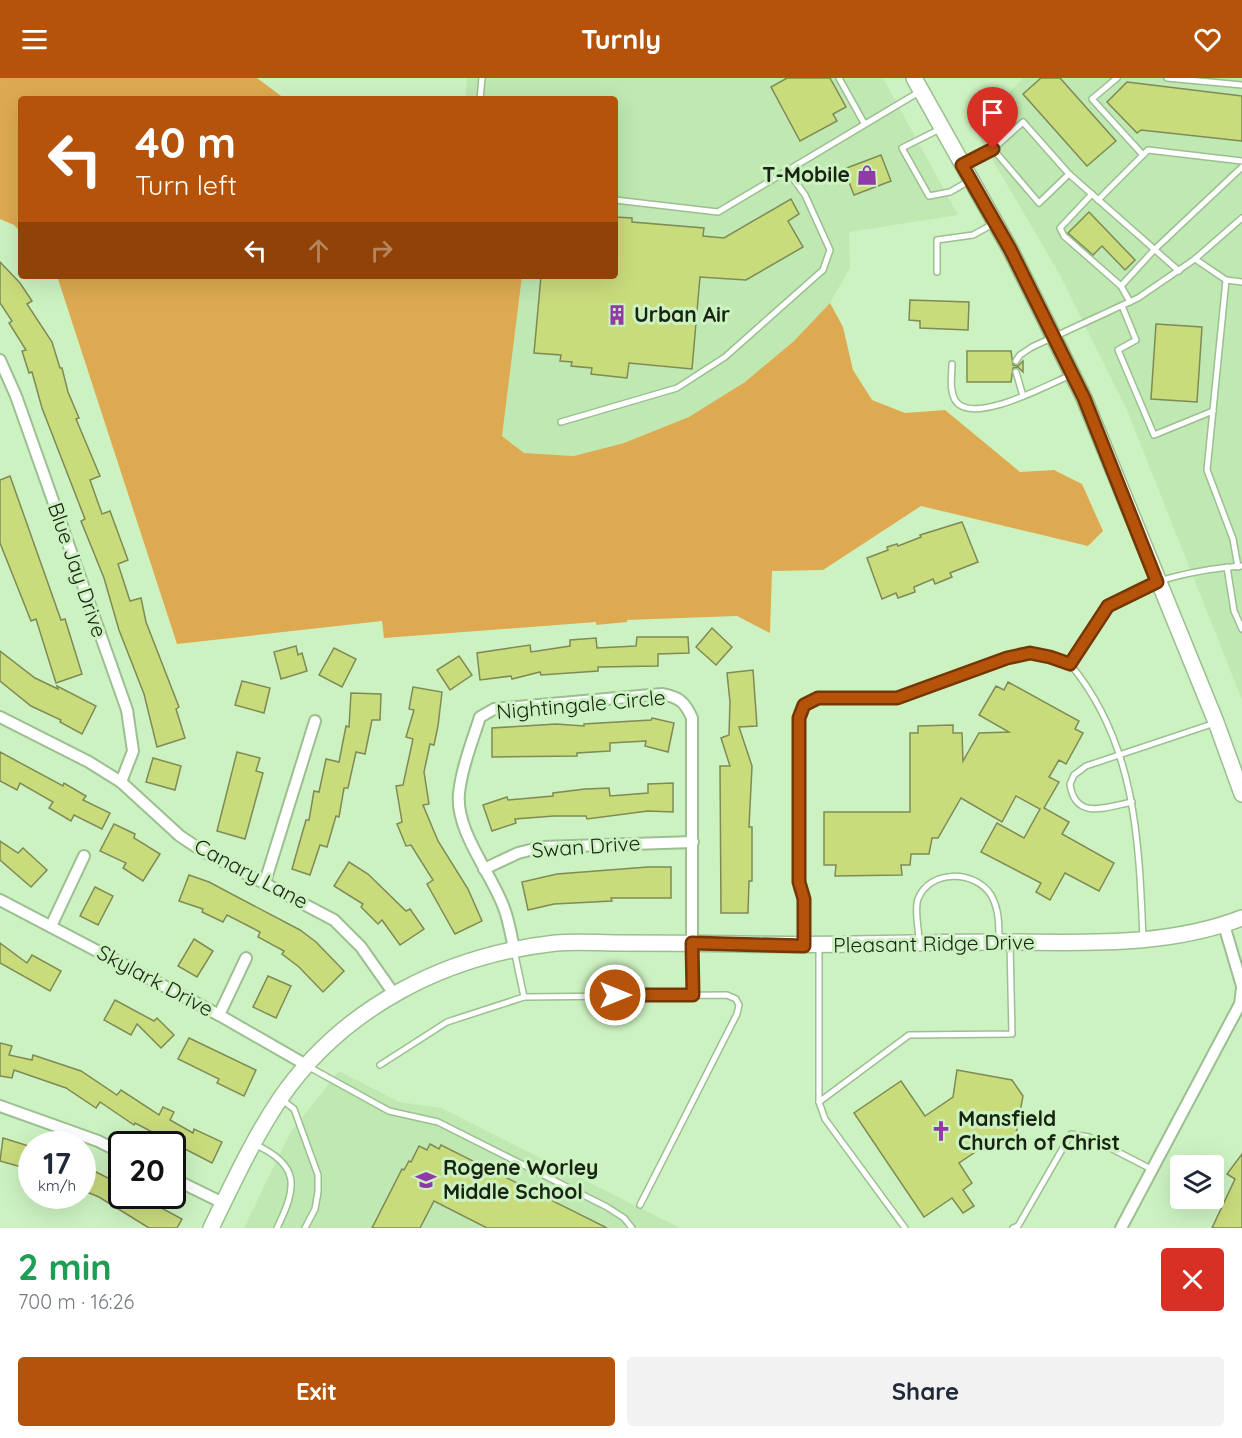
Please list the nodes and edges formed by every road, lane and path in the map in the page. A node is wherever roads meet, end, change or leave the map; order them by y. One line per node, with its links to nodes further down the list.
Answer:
1 (482, 78): 7 (lane)
2 (839, 78): 8 (lane)
3 (1117, 78): 11 (lane)
4 (1167, 78): 6 (lane)
5 (917, 85): 8 (lane); 9 (street)
6 (1242, 85)
7 (480, 96)
8 (864, 123): 15 (lane)
9 (942, 128): 13 (street); 17 (lane)
10 (993, 149): 13 (lane); 16 (lane); 16 (lane)
11 (1143, 155): 12 (lane); 20 (lane)
12 (1242, 161)
13 (962, 165): 17 (street)
14 (1242, 167): 23 (lane)
15 (787, 170): 19 (lane); 40 (lane)
16 (1069, 174): 18 (lane)
17 (970, 180): 22 (street)
18 (1092, 194): 20 (lane); 29 (lane)
19 (618, 200)
20 (1098, 200): 23 (lane)
21 (1242, 218): 24 (lane)
22 (995, 223): 26 (lane); 32 (street)
23 (1154, 250): 25 (lane); 29 (lane)
24 (1195, 259): 25 (lane); 27 (lane)
25 (1179, 271): 30 (lane)
26 (937, 272)
27 (1226, 280): 28 (lane); 39 (lane)
28 (1242, 282)
29 (1121, 286): 30 (lane)
30 (1130, 302): 31 (lane)
31 (1122, 306): 32 (lane); 39 (lane)
32 (1054, 336): 34 (lane); 37 (street)
33 (0, 360): 50 (street, Blue Jay Drive)
34 (1016, 361)
35 (952, 364): 38 (lane)
36 (1016, 372): 38 (lane)
37 (1073, 374): 38 (lane); 43 (street)
38 (1023, 396)
39 (1213, 411): 41 (lane)
40 (561, 422)
41 (1240, 566): 42 (lane)
42 (1227, 567): 43 (lane); 44 (lane)
43 (1157, 582): 45 (lane); 48 (street)
44 (1242, 627)
45 (1070, 664): 49 (lane); 65 (lane)
46 (0, 717): 50 (street, Canary Lane)
47 (315, 721): 56 (street)
48 (1216, 722): 49 (lane); 51 (street)
49 (1120, 757): 52 (lane); 52 (lane)
50 (121, 782): 56 (street, Canary Lane)
51 (1241, 786)
52 (1132, 802): 61 (lane)
53 (693, 842): 55 (street, Swan Drive); 55 (street, Nightingale Circle); 64 (street, Nightingale Circle)
54 (84, 856): 60 (street)
55 (484, 869): 66 (street, Nightingale Circle)
56 (265, 882): 69 (street, Canary Lane)
57 (0, 900): 60 (street, Skylark Drive)
58 (1242, 918): 59 (street, Pleasant Ridge Drive)
59 (1224, 925): 61 (street, Pleasant Ridge Drive); 68 (street)
60 (51, 926): 72 (street, Skylark Drive)
61 (1143, 941): 63 (street, Pleasant Ridge Drive)
62 (919, 942): 63 (street, Pleasant Ridge Drive); 63 (lane); 65 (street, Pleasant Ridge Drive)
63 (1005, 942): 76 (lane)
64 (692, 943): 65 (street, Pleasant Ridge Drive); 66 (street, Pleasant Ridge Drive); 70 (lane)
65 (811, 946): 76 (lane)
66 (514, 949): 69 (street, Pleasant Ridge Drive); 71 (lane)
67 (246, 958): 72 (street)
68 (1242, 987): 80 (street)
69 (394, 994): 74 (street, Pleasant Ridge Drive)
70 (693, 995): 71 (lane); 83 (lane)
71 (524, 997): 73 (lane)
72 (219, 1015): 74 (street, Skylark Drive)
73 (380, 1065)
74 (308, 1066): 75 (street, Pleasant Ridge Drive); 87 (lane)
75 (280, 1099): 78 (street, Pleasant Ridge Drive); 86 (lane)
76 (819, 1102): 88 (lane)
77 (0, 1106): 79 (street)
78 (254, 1143): 82 (street, Pleasant Ridge Drive); 85 (lane)
79 (108, 1146)
80 (1153, 1170): 89 (lane); 90 (street)
81 (186, 1185): 82 (street)
82 (223, 1203): 84 (street, Pleasant Ridge Drive)
83 (640, 1205)
84 (211, 1228)
85 (277, 1228)
86 (305, 1228)
87 (632, 1228)
88 (905, 1228)
89 (1014, 1228)
90 (1121, 1228)

